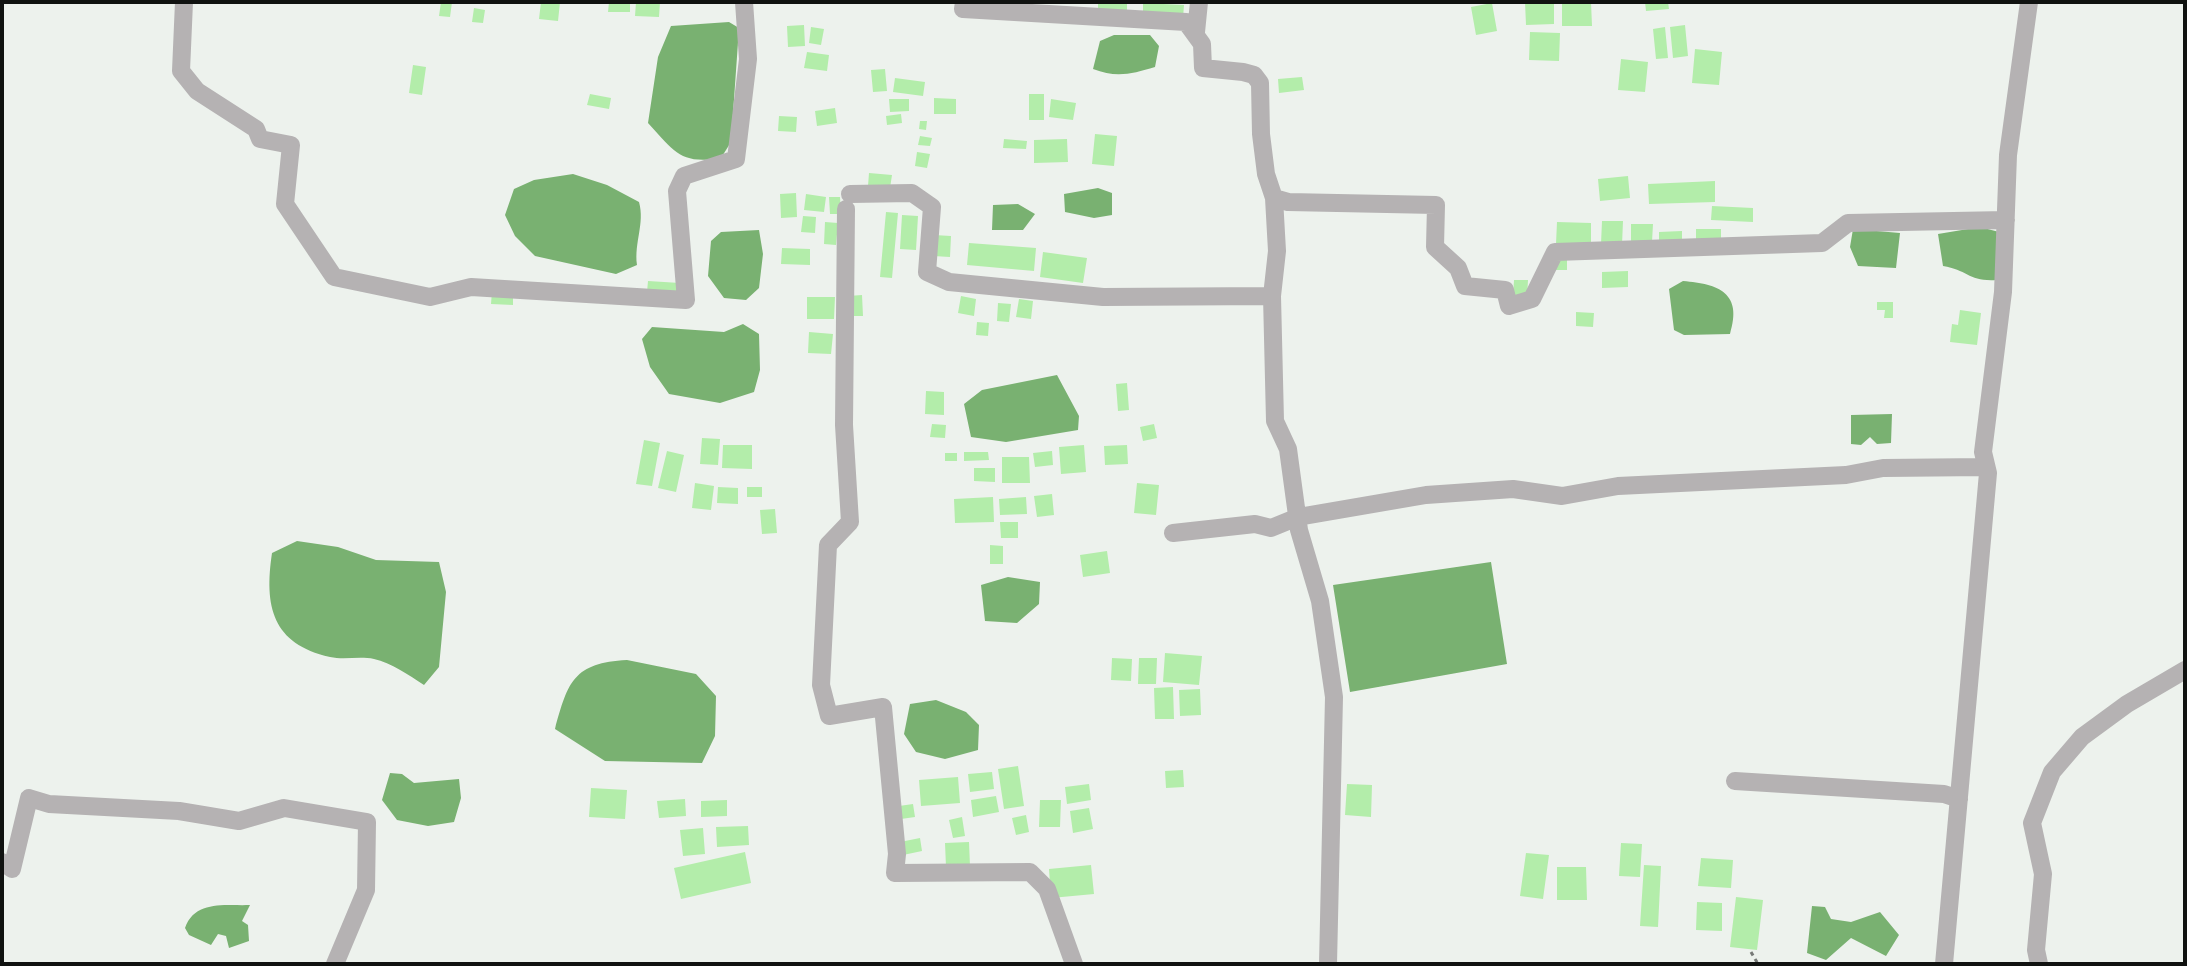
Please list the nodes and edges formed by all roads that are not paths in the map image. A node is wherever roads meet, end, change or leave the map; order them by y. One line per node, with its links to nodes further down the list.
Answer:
1 (184, 2): 2 (street)
2 (744, 2)
3 (964, 2): 6 (street)
4 (1199, 2): 6 (street)
5 (2029, 2): 8 (street)
6 (1196, 32): 7 (street)
7 (1274, 198): 8 (street); 9 (street)
8 (2006, 220): 10 (street)
9 (1272, 296): 11 (street); 18 (street)
10 (1986, 467): 11 (street); 15 (street)
11 (1298, 517): 12 (street); 19 (street)
12 (1173, 533)
13 (2185, 670): 21 (street)
14 (1735, 781): 15 (street)
15 (1959, 799): 20 (street)
16 (2, 862): 17 (street)
17 (335, 964)
18 (1074, 964)
19 (1328, 964)
20 (1944, 964)
21 (2039, 964)

